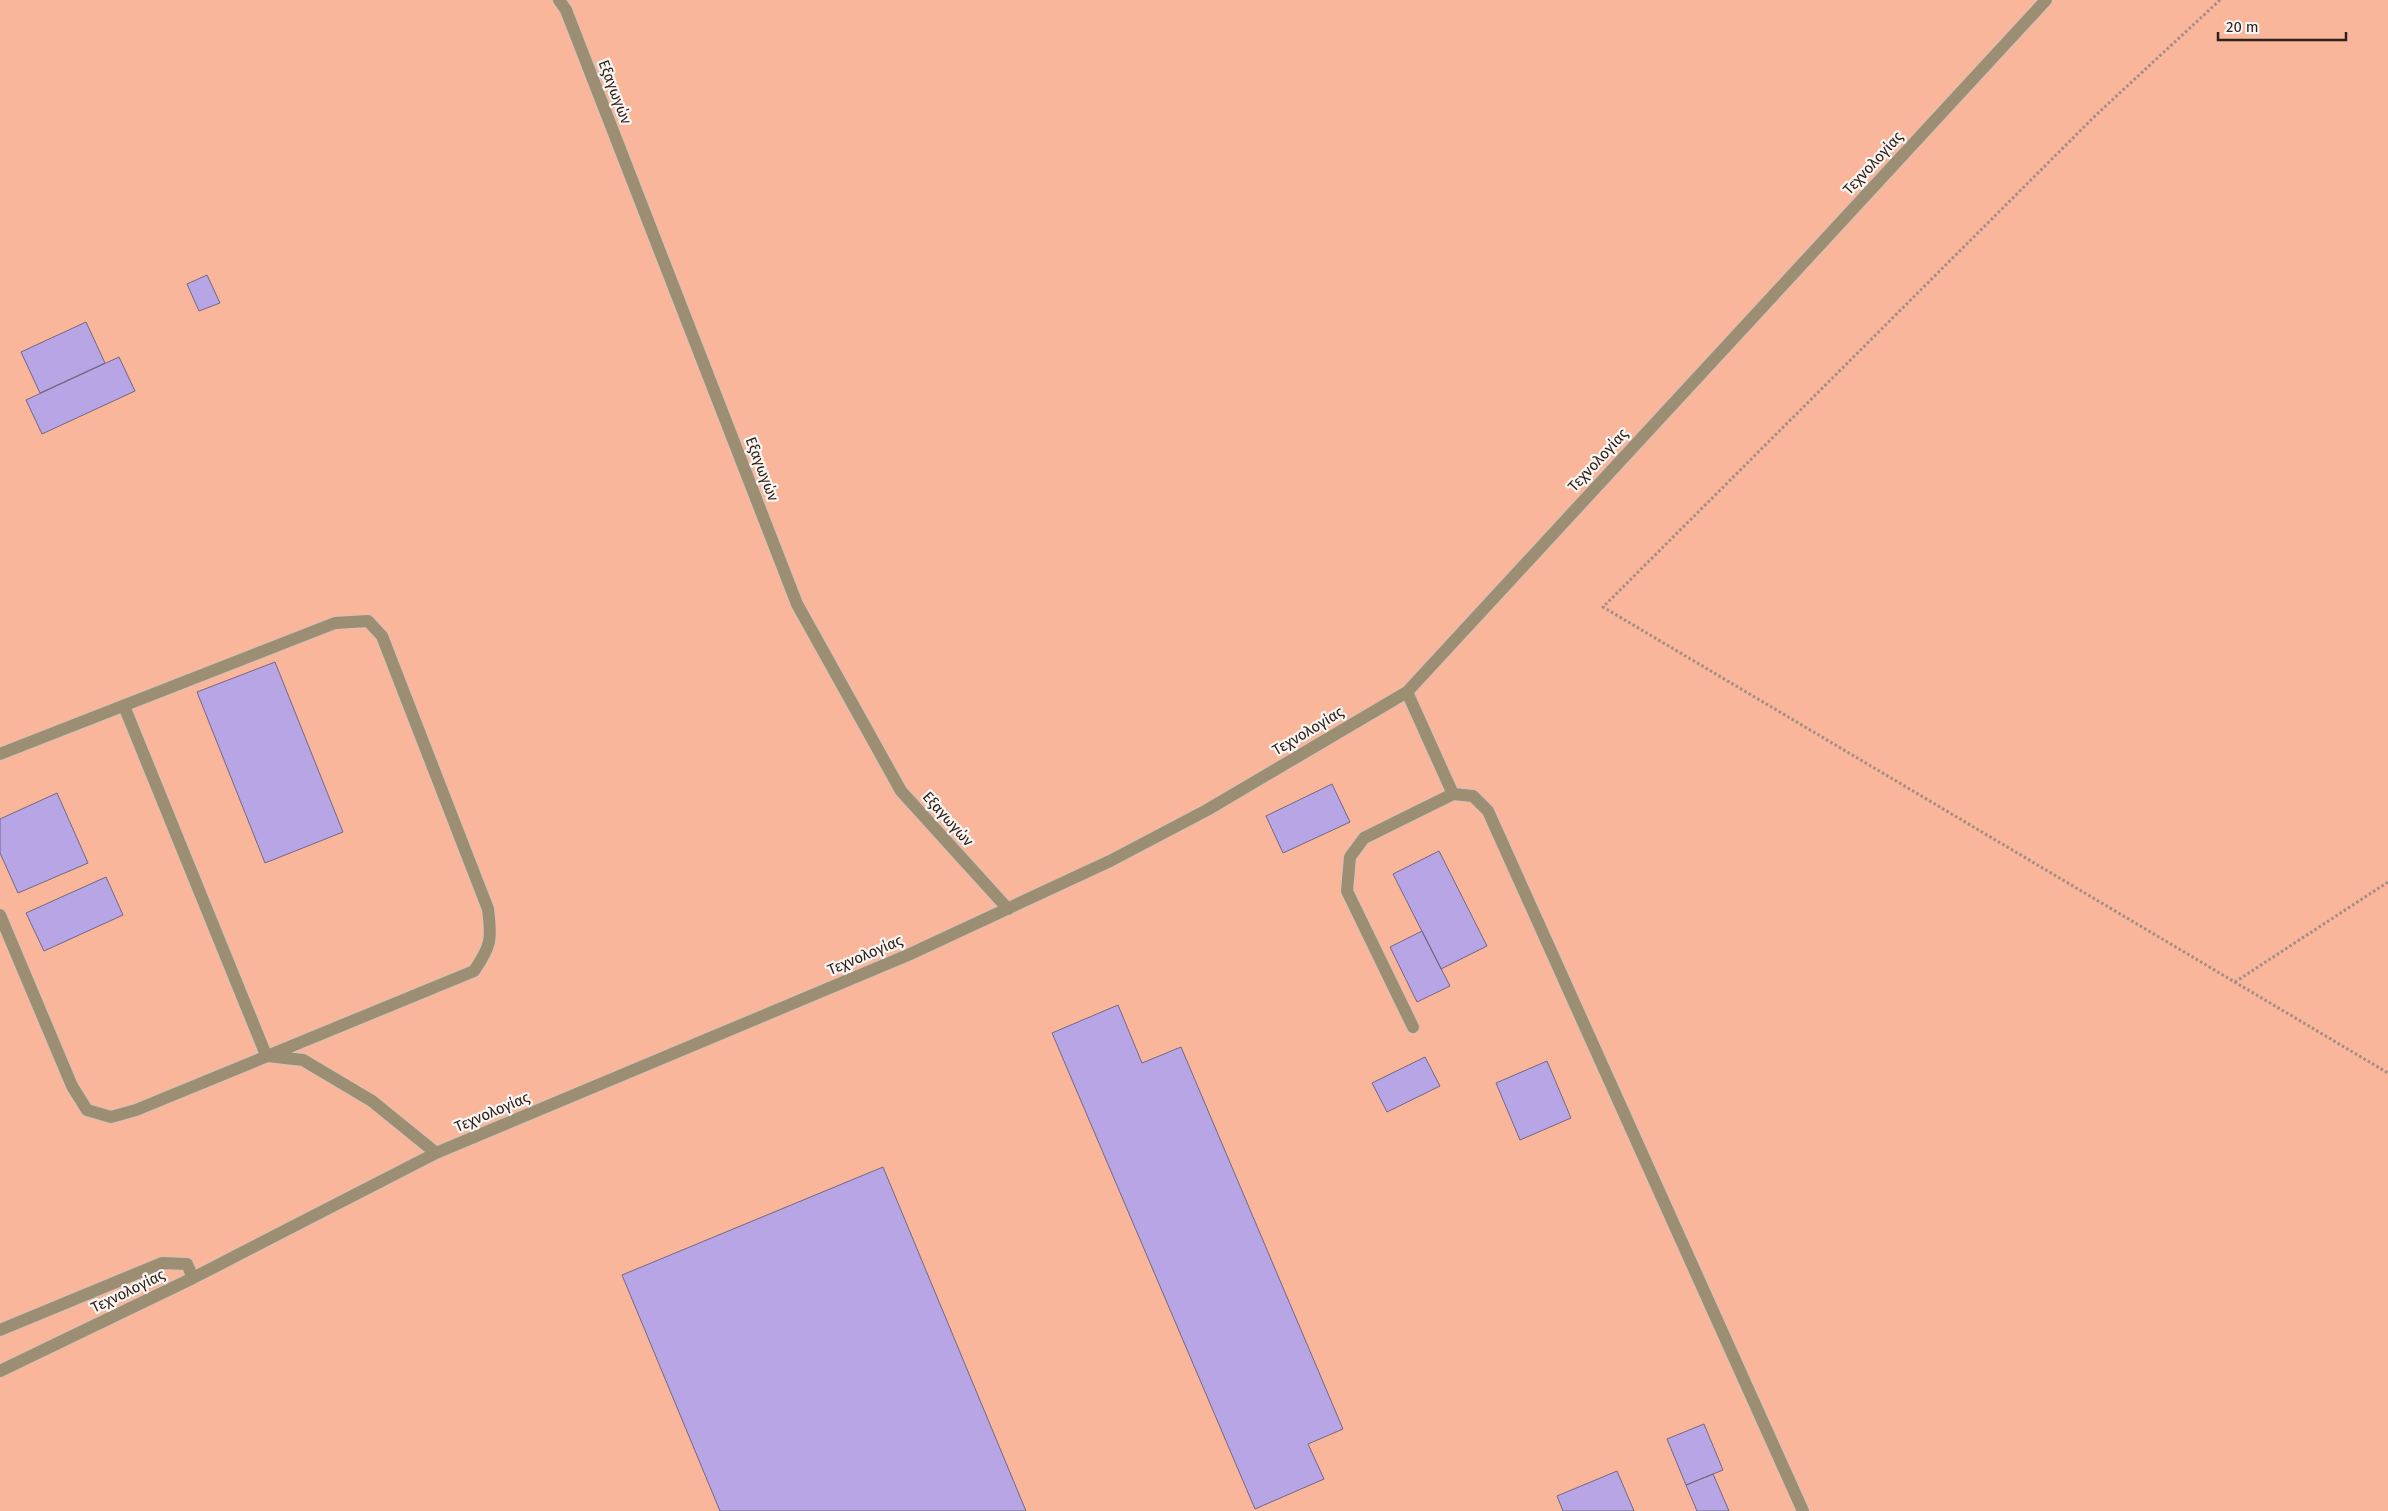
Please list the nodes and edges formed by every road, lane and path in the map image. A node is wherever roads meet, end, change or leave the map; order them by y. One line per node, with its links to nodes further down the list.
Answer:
1 (559, 0): 9 (street, Εξαγωγών)
2 (2046, 0): 4 (street, Τεχνολογίας)
3 (2220, 0): 11 (path)
4 (1407, 692): 7 (street); 9 (street, Τεχνολογίας)
5 (124, 706): 6 (street); 13 (street); 13 (street)
6 (0, 754)
7 (1453, 794): 12 (street); 19 (street)
8 (2388, 882): 11 (path)
9 (1008, 909): 15 (street, Τεχνολογίας)
10 (0, 915): 13 (street)
11 (2235, 982): 14 (path)
12 (1413, 1027)
13 (266, 1056): 15 (street)
14 (2388, 1073)
15 (436, 1153): 16 (street, Τεχνολογίας)
16 (193, 1278): 17 (street); 18 (street, Τεχνολογίας)
17 (0, 1330)
18 (0, 1371)
19 (1803, 1511)

